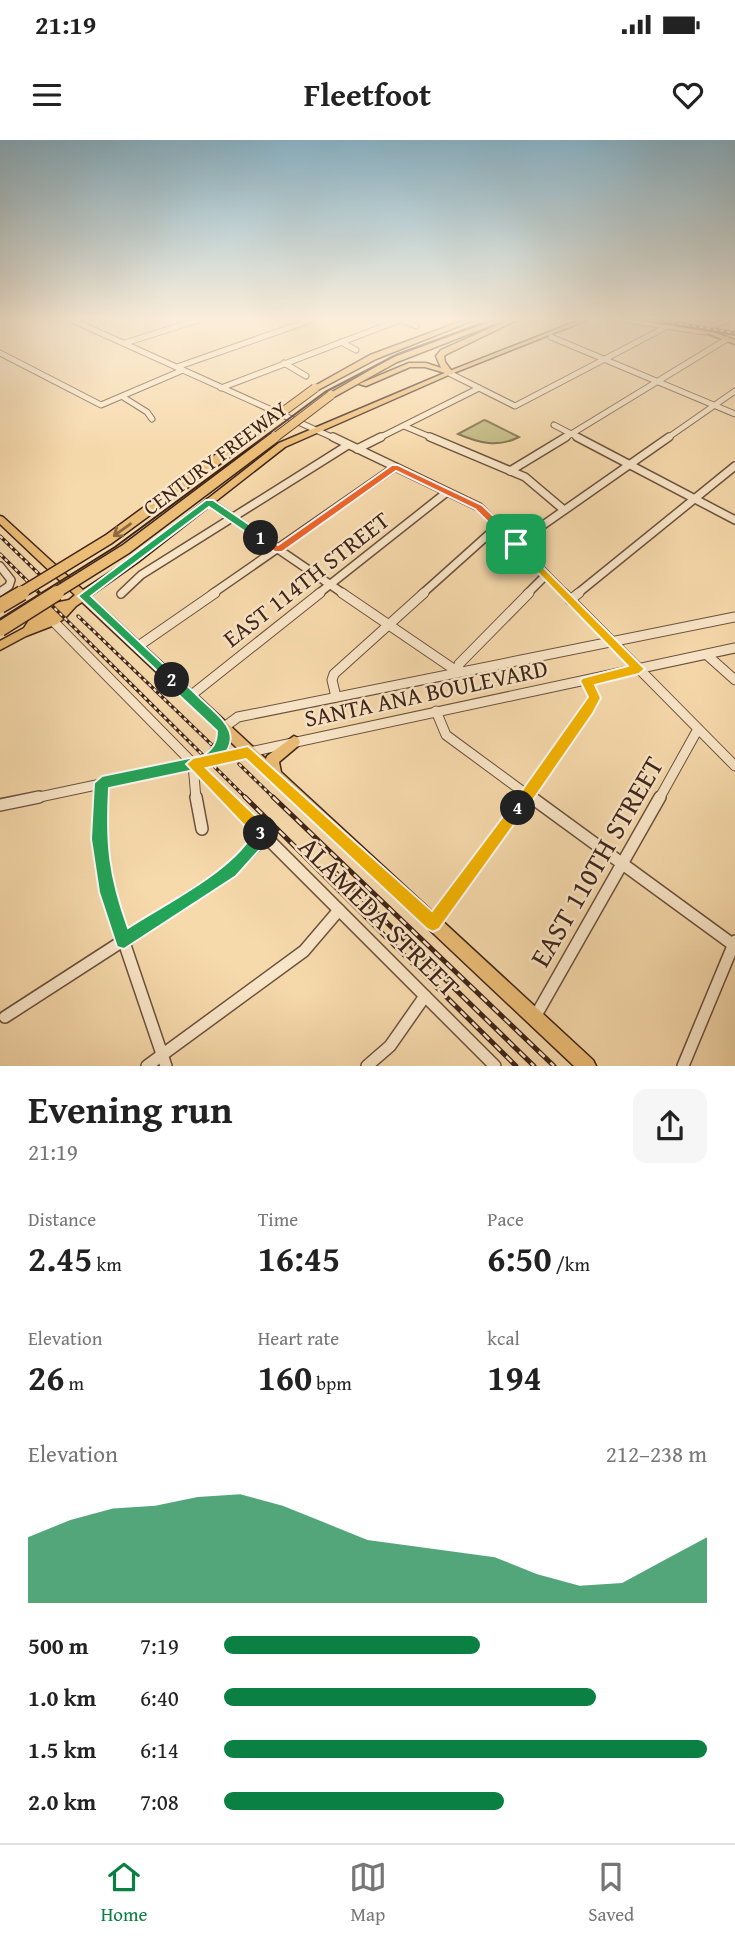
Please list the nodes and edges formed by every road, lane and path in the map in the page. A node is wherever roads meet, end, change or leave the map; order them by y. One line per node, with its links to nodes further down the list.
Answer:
1 (20, 363): 21 (street)
2 (168, 363): 13 (street)
3 (195, 363): 13 (street)
4 (284, 363): 15 (street); 17 (street)
5 (362, 363): 54 (highway, CENTURY FREEWAY, one-way to 54, bridge)
6 (389, 363): 20 (highway)
7 (442, 363): 14 (highway)
8 (475, 363): 14 (main road)
9 (488, 363): 14 (main road)
10 (599, 363): 18 (street)
11 (613, 363): 16 (street)
12 (690, 363): 16 (street)
13 (180, 369): 17 (street); 21 (street)
14 (449, 373): 18 (street); 20 (highway); 28 (main road)
15 (306, 376)
16 (659, 382): 22 (street); 29 (street)
17 (221, 388): 28 (street)
18 (479, 388): 27 (street)
19 (735, 391): 22 (street)
20 (334, 396): 25 (highway, bridge)
21 (123, 397): 24 (street)
22 (714, 406): 23 (street); 32 (street)
23 (735, 414)
24 (152, 419)
25 (291, 423): 58 (highway, CENTURY FREEWAY, bridge)
26 (554, 425): 29 (street)
27 (404, 426): 31 (street); 35 (street)
28 (314, 431): 30 (street); 38 (main road)
29 (570, 434): 32 (street); 35 (street)
30 (348, 445): 31 (street); 40 (street)
31 (358, 449): 34 (street)
32 (629, 465): 37 (street); 39 (street)
33 (735, 466): 37 (street)
34 (395, 467): 36 (street); 45 (street)
35 (510, 471): 39 (street)
36 (447, 492): 43 (street); 48 (street, EAST 114TH STREET)
37 (694, 499): 42 (street); 52 (street)
38 (209, 502): 40 (street); 51 (main road)
39 (565, 510): 44 (street)
40 (232, 518): 45 (street); 50 (street)
41 (0, 519): 51 (main road)
42 (735, 520)
43 (498, 526): 44 (street); 57 (street)
44 (516, 544): 47 (street)
45 (278, 550): 48 (street); 62 (street)
46 (0, 566): 49 (street)
47 (546, 575): 52 (street); 66 (street)
48 (329, 585): 57 (street); 69 (street, EAST 114TH STREET)
49 (0, 592)
50 (121, 594)
51 (84, 596): 53 (main road); 62 (main road)
52 (570, 600): 60 (street)
53 (72, 603): 56 (main road); 59 (main road)
54 (0, 606)
55 (735, 617): 60 (street, SANTA ANA BOULEVARD)
56 (53, 621): 59 (main road); 77 (street, ALAMEDA STREET)
57 (387, 624): 66 (street); 70 (street)
58 (0, 629)
59 (28, 630): 61 (main road)
60 (612, 642): 65 (street); 66 (street, SANTA ANA BOULEVARD)
61 (0, 646)
62 (137, 647): 69 (main road)
63 (735, 648): 64 (street, SANTA ANA BOULEVARD)
64 (707, 655): 65 (street, SANTA ANA BOULEVARD); 67 (street)
65 (639, 669): 68 (street, SANTA ANA BOULEVARD); 72 (street)
66 (458, 672): 70 (street, SANTA ANA BOULEVARD)
67 (735, 680)
68 (587, 681): 71 (street, SANTA ANA BOULEVARD); 81 (street)
69 (189, 697): 73 (main road)
70 (336, 697): 73 (street, SANTA ANA BOULEVARD)
71 (436, 711): 74 (street, SANTA ANA BOULEVARD); 81 (street)
72 (698, 729): 78 (street); 85 (street, EAST 110TH STREET)
73 (224, 735): 75 (main road); 76 (main road, bridge)
74 (294, 742): 75 (street, SANTA ANA BOULEVARD); 79 (main road)
75 (242, 753): 76 (street, SANTA ANA BOULEVARD, bridge); 79 (main road)
76 (212, 759): 77 (street, SANTA ANA BOULEVARD)
77 (193, 764): 80 (street, SANTA ANA BOULEVARD); 83 (street); 84 (street, ALAMEDA STREET)
78 (735, 766)
79 (275, 777): 87 (main road)
80 (102, 783): 82 (street, SANTA ANA BOULEVARD); 88 (street)
81 (528, 794): 85 (street); 87 (street)
82 (0, 805)
83 (202, 828)
84 (265, 836): 86 (street, ALAMEDA STREET); 88 (street)
85 (624, 864): 89 (street); 92 (street, EAST 110TH STREET)
86 (339, 910): 90 (street, ALAMEDA STREET); 93 (street)
87 (433, 923): 92 (main road)
88 (124, 941): 91 (street); 93 (street)
89 (734, 944): 98 (street)
90 (425, 996): 95 (street); 96 (street, ALAMEDA STREET)
91 (5, 1017)
92 (535, 1017): 97 (main road)
93 (164, 1061): 94 (street)
94 (147, 1066)
95 (367, 1066)
96 (495, 1066)
97 (587, 1066)
98 (683, 1066)

